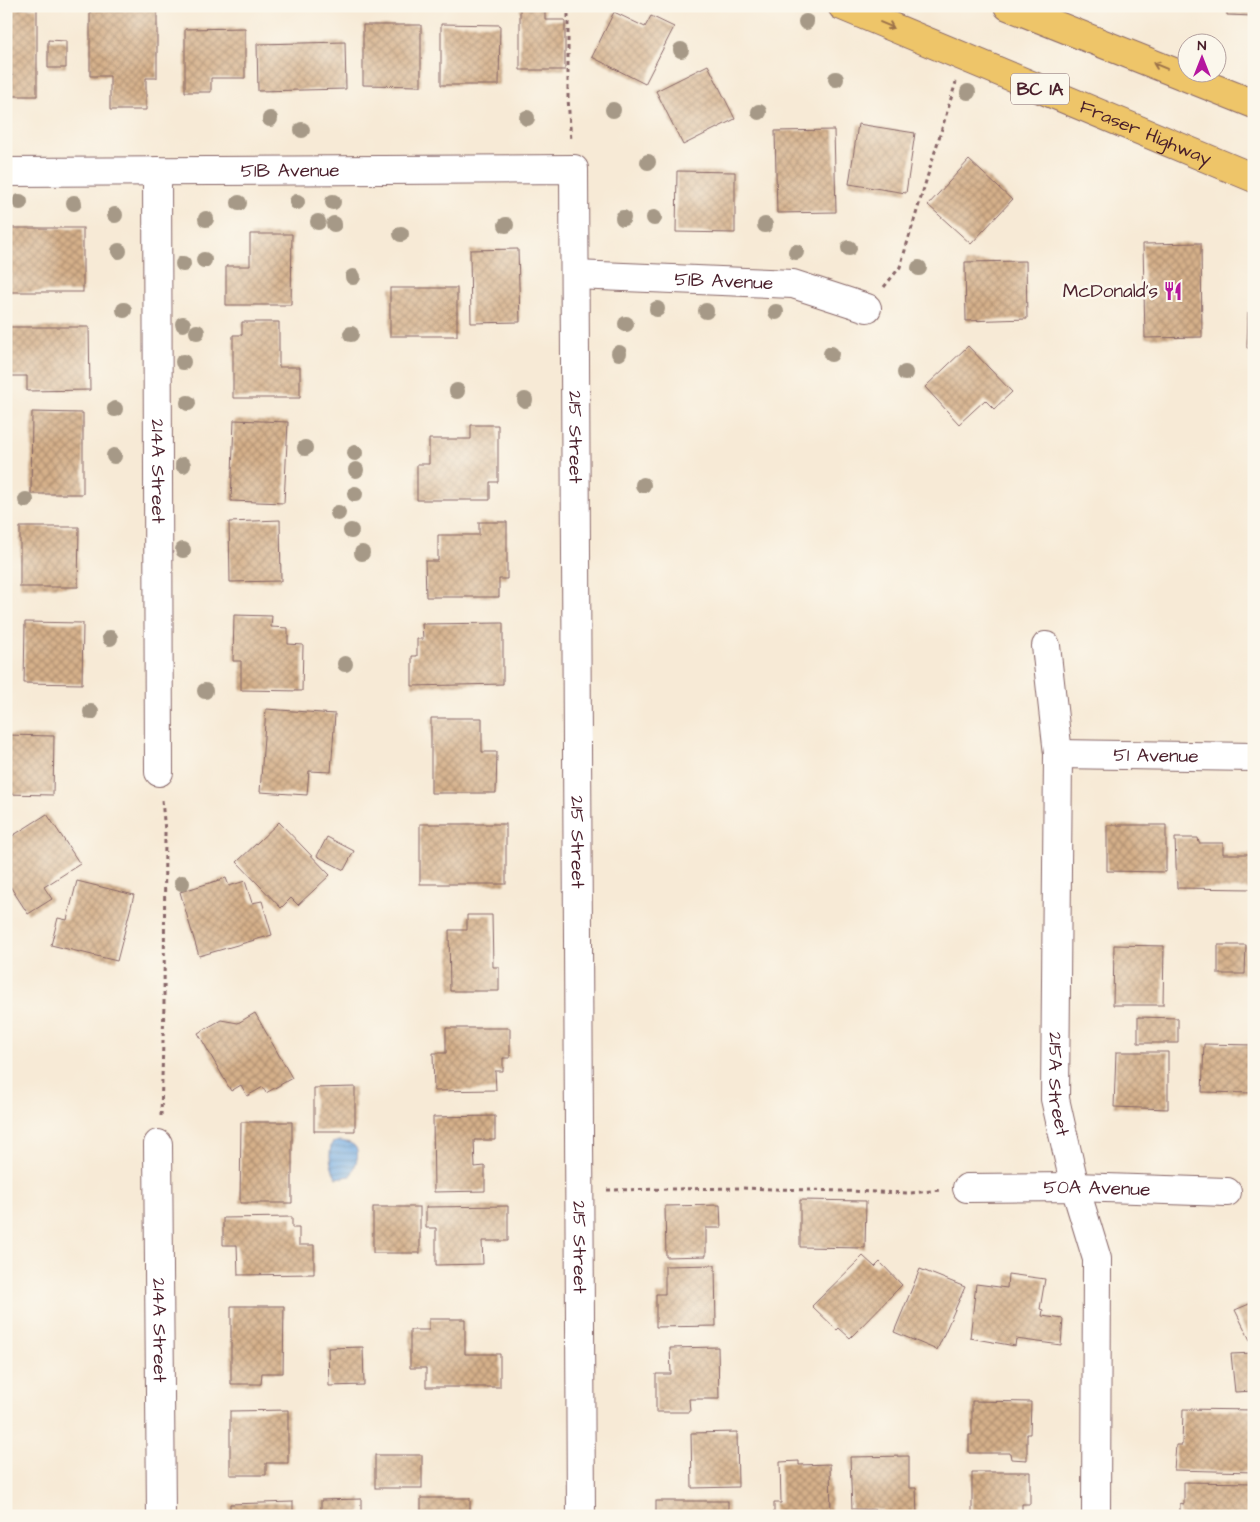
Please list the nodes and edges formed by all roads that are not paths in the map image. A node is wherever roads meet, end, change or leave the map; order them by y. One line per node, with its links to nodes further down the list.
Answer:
1 (842, 6): 7 (main road, Fraser Highway / BC 1A, one-way to 7)
2 (1008, 6): 3 (main road, one-way to 2)
3 (1254, 104)
4 (574, 169): 5 (street, 51B Avenue); 8 (street, 215 Street)
5 (157, 171): 6 (street, 51B Avenue); 13 (street, 214A Street)
6 (6, 172)
7 (1254, 178)
8 (575, 275): 9 (street, 51B Avenue); 19 (street, 215 Street)
9 (868, 308)
10 (1046, 646): 11 (street, 215A Street)
11 (1058, 754): 12 (street, 51 Avenue); 15 (street, 215A Street)
12 (1254, 757)
13 (159, 772)
14 (158, 1144): 18 (street, 214A Street)
15 (1075, 1187): 16 (street, 50A Avenue); 17 (street, 50A Avenue); 20 (street, 215A Street)
16 (967, 1188)
17 (1228, 1192)
18 (160, 1516)
19 (581, 1516)
20 (1096, 1516)

